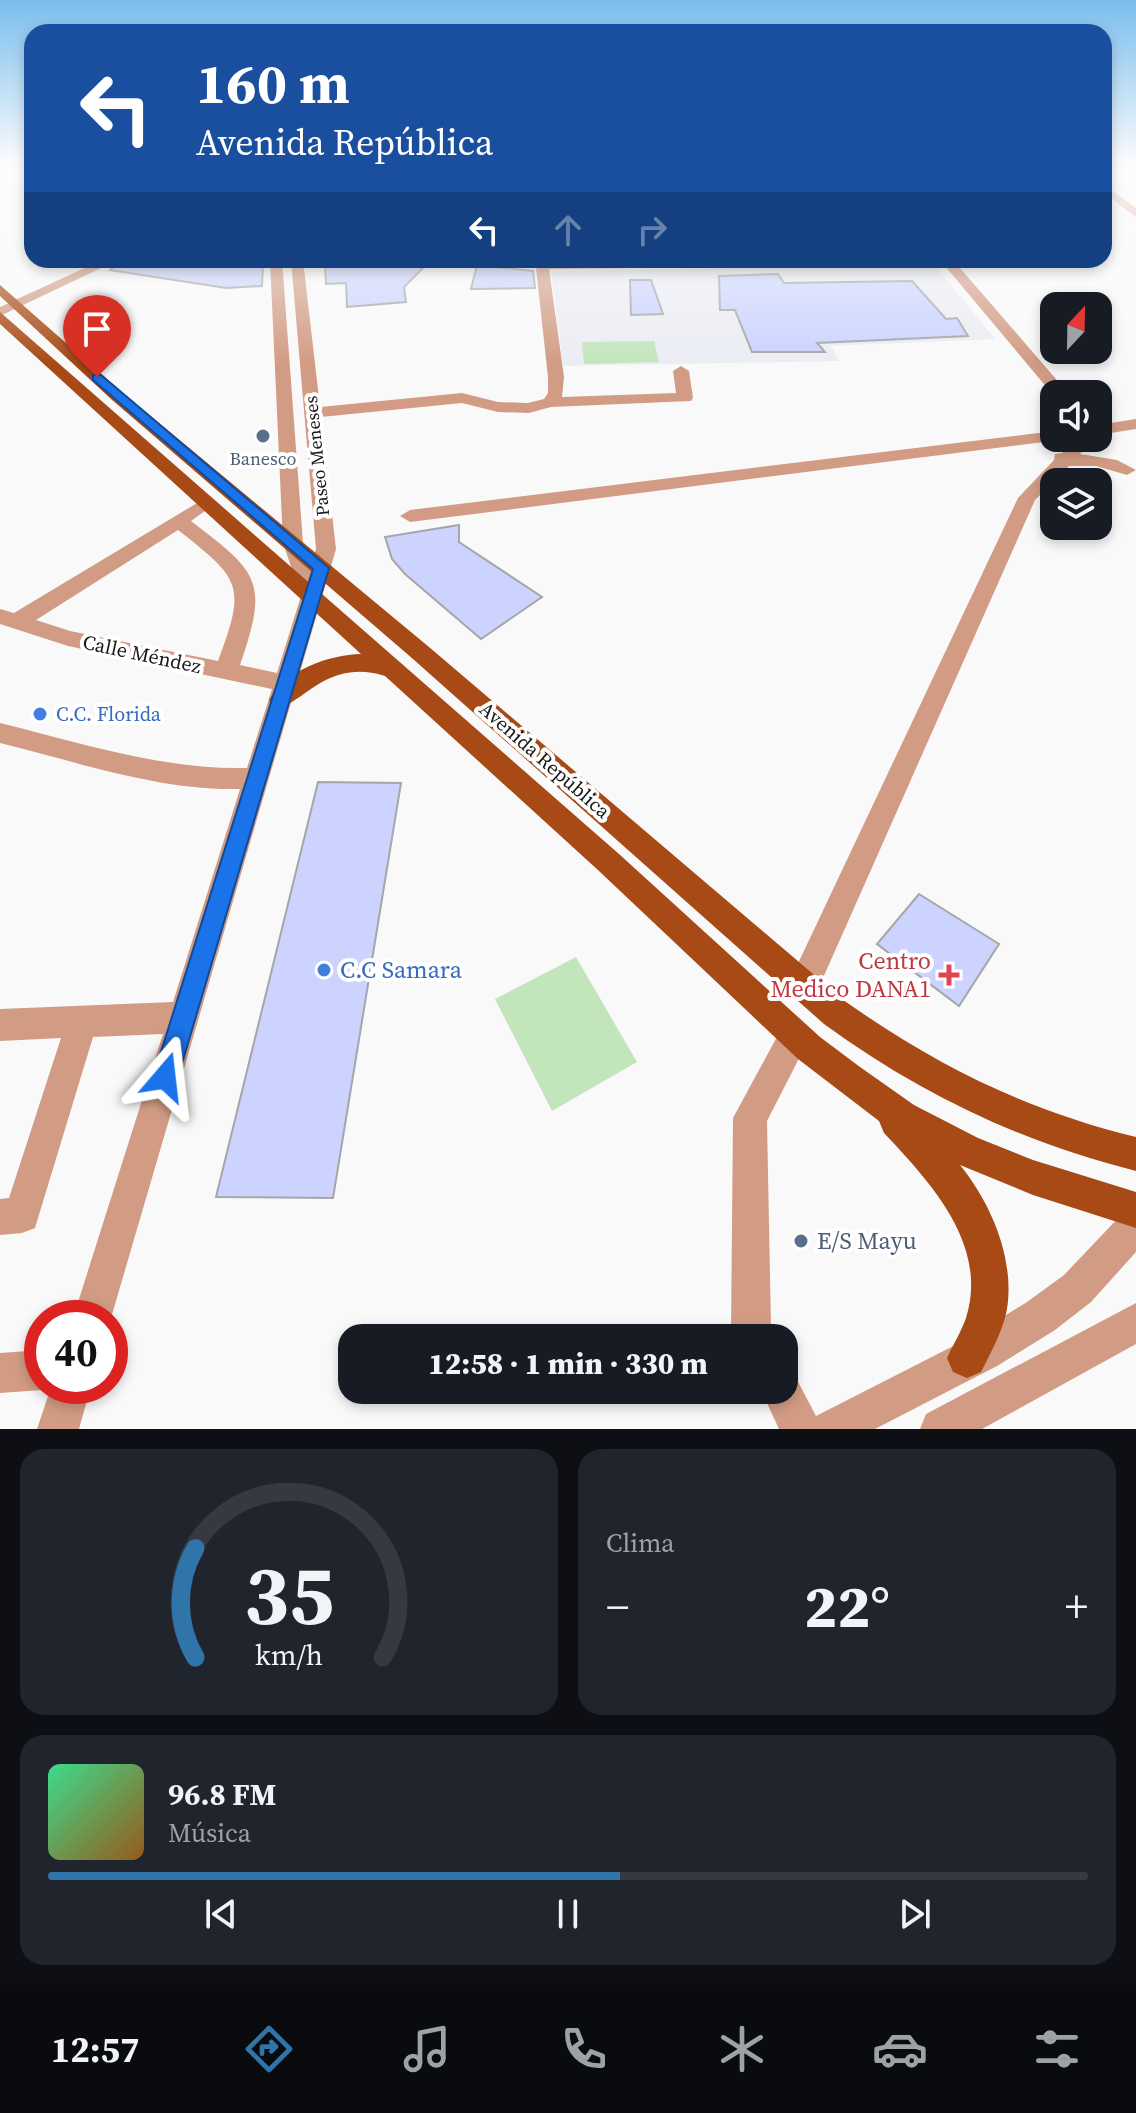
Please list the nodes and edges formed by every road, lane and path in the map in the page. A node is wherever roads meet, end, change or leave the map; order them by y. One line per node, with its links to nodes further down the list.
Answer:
1 (95, 268): 7 (street)
2 (276, 268): 23 (street, Paseo Meneses)
3 (298, 268): 11 (street, Paseo Meneses)
4 (542, 268): 10 (street)
5 (953, 268): 9 (street)
6 (0, 289): 7 (main road, Avenida República)
7 (5, 311): 20 (main road, Avenida República); 23 (main road, Avenida República)
8 (681, 371): 10 (street)
9 (1049, 380)
10 (550, 402): 11 (street)
11 (313, 413): 24 (street, Paseo Meneses)
12 (1136, 424): 13 (street)
13 (1112, 428)
14 (1040, 438): 15 (street)
15 (1020, 441): 18 (street); 21 (street)
16 (1073, 452): 18 (street)
17 (1112, 452): 19 (street)
18 (1064, 461): 19 (street); 32 (street)
19 (1131, 475)
20 (207, 503): 22 (street); 25 (main road, Avenida República)
21 (410, 516)
22 (179, 521): 26 (street); 27 (street)
23 (293, 543): 24 (main road, Avenida República); 25 (street, Paseo Meneses)
24 (321, 568): 25 (street, Paseo Meneses); 32 (main road, Avenida República)
25 (312, 597): 28 (main road, Avenida República); 29 (street)
26 (8, 619): 27 (street, Calle Méndez)
27 (226, 671): 29 (street, Calle Méndez)
28 (397, 673): 29 (main road); 36 (main road, Avenida República)
29 (283, 691): 31 (street)
30 (0, 733): 31 (street)
31 (257, 778): 33 (street)
32 (804, 985): 38 (main road, Avenida República)
33 (184, 1017): 34 (street); 42 (street)
34 (82, 1021): 35 (street); 40 (street)
35 (0, 1025)
36 (795, 1035): 37 (main road, Avenida República); 44 (street)
37 (872, 1097): 39 (main road); 45 (main road)
38 (1136, 1154)
39 (1136, 1210)
40 (0, 1217)
41 (1136, 1226): 45 (street)
42 (98, 1300)
43 (1136, 1323): 50 (street)
44 (751, 1324)
45 (967, 1358): 53 (street)
46 (24, 1371): 47 (street)
47 (0, 1373)
48 (66, 1404): 51 (street)
49 (788, 1404): 52 (street)
50 (949, 1427)
51 (58, 1429)
52 (801, 1429)
53 (832, 1429)

